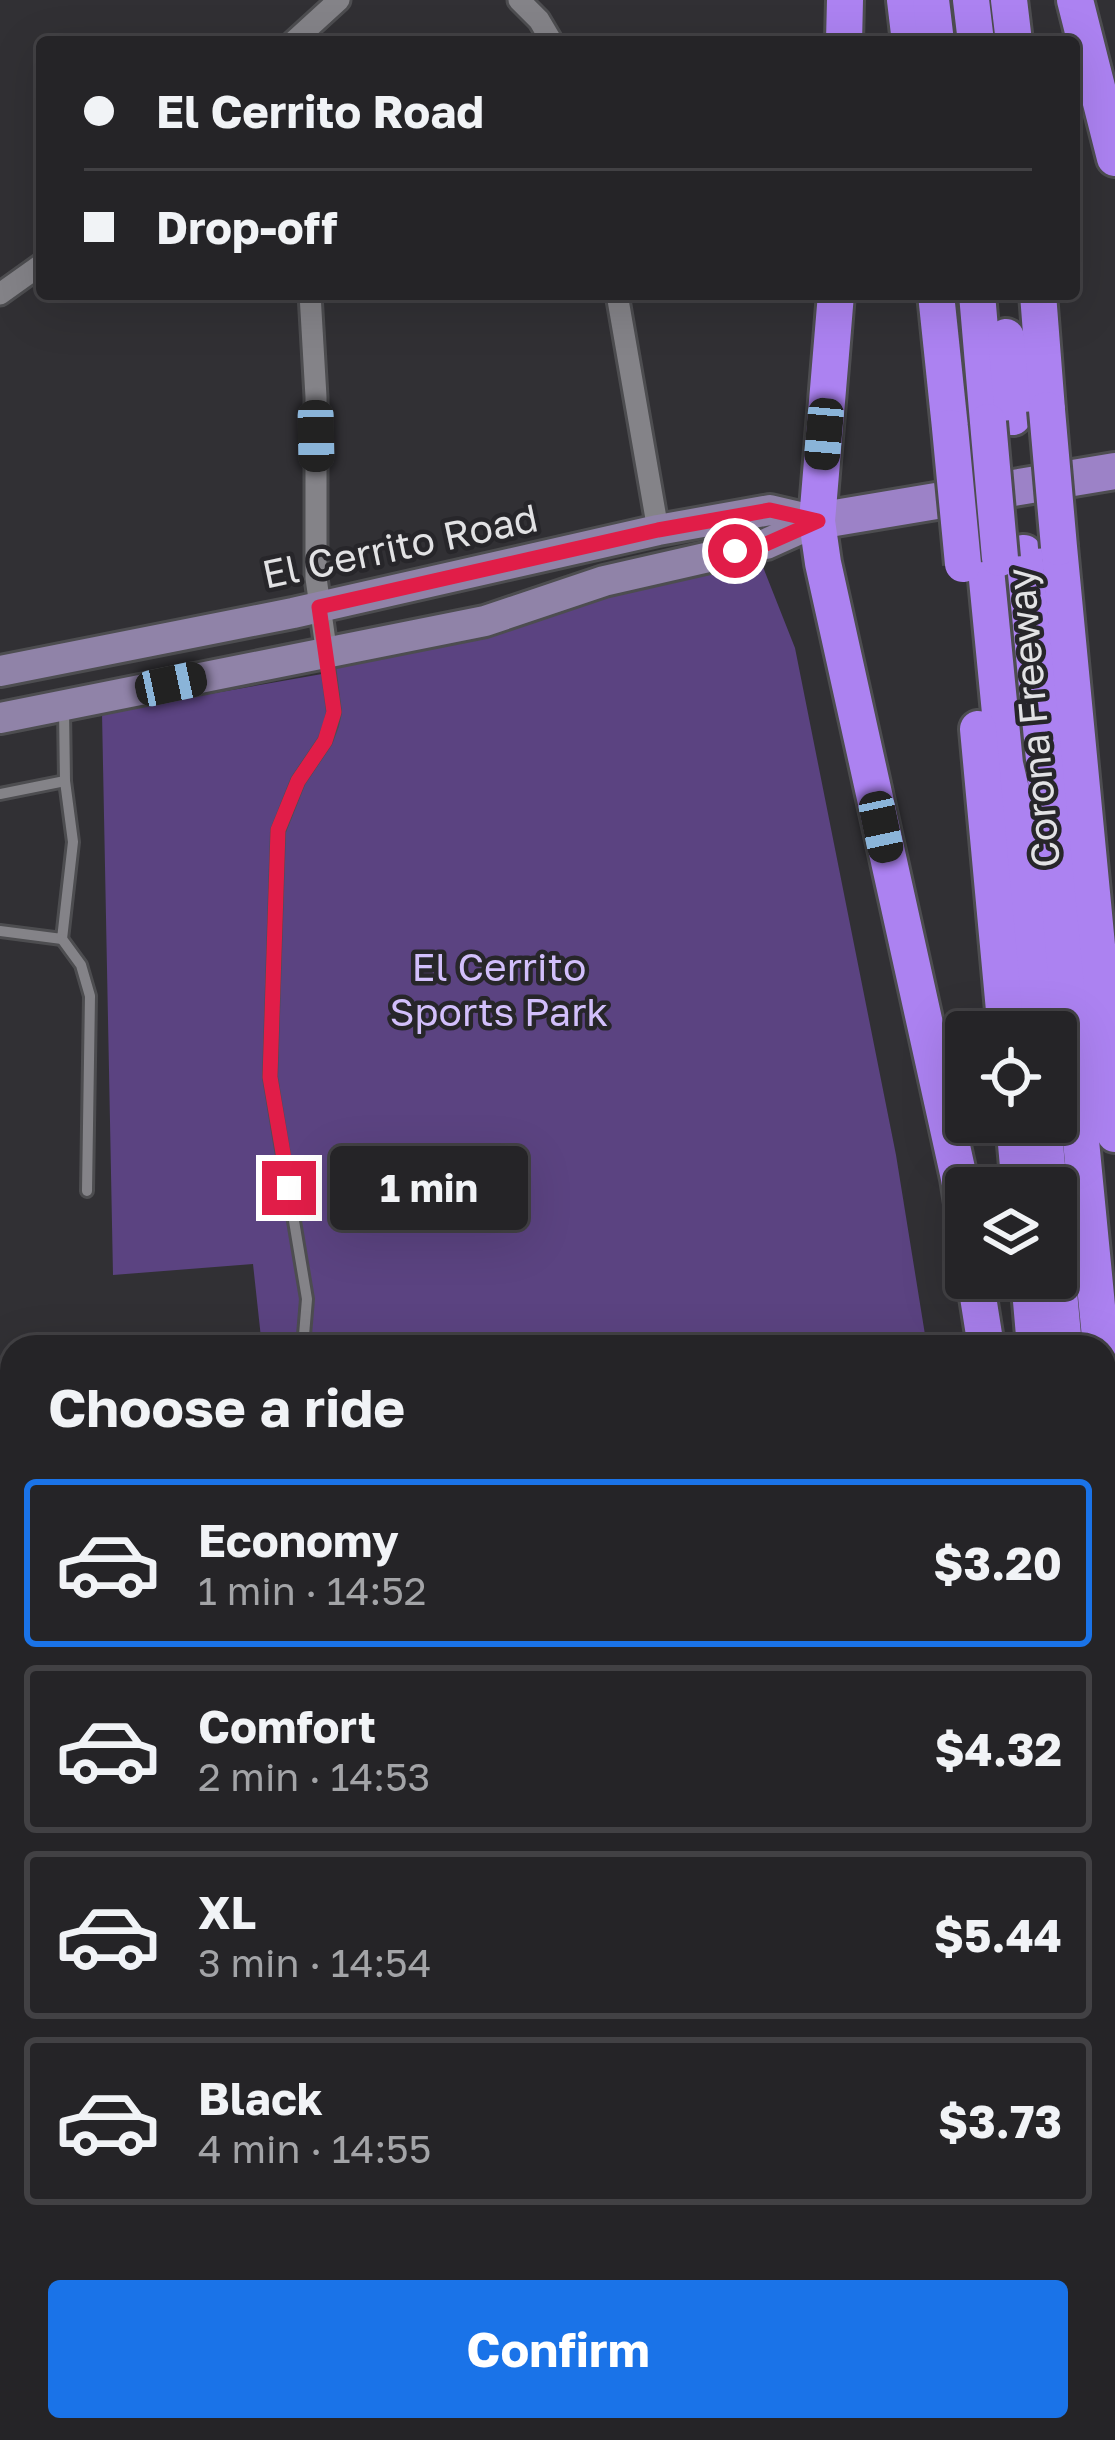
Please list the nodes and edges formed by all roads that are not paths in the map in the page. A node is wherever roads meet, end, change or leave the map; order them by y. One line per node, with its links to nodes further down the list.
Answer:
1 (339, 0): 10 (street)
2 (519, 0): 11 (street)
3 (844, 0): 12 (highway)
4 (905, 0): 13 (highway)
5 (932, 0): 14 (highway)
6 (948, 0): 15 (highway)
7 (971, 0): 16 (highway)
8 (1009, 0): 17 (highway)
9 (1075, 0): 18 (highway)
10 (300, 36)
11 (548, 36)
12 (844, 36)
13 (909, 36)
14 (935, 36)
15 (952, 36)
16 (975, 36)
17 (1013, 36)
18 (1115, 158)
19 (36, 268): 20 (street)
20 (0, 294)
21 (310, 300): 34 (street)
22 (618, 300): 32 (street)
23 (836, 300): 31 (highway)
24 (939, 300): 29 (highway, Corona Freeway)
25 (962, 300): 29 (highway)
26 (977, 300): 29 (highway)
27 (1002, 300): 29 (highway)
28 (1036, 300): 29 (highway, Corona Freeway)
29 (994, 420): 33 (highway, Corona Freeway, bridge); 33 (highway, Corona Freeway, bridge)
30 (1115, 471): 31 (main road, El Cerrito Road)
31 (818, 521): 32 (main road, El Cerrito Road); 35 (main road, El Cerrito Road); 47 (highway)
32 (658, 530): 34 (main road, El Cerrito Road)
33 (1006, 556): 41 (highway, Corona Freeway); 44 (highway, Corona Freeway); 45 (highway); 56 (highway)
34 (319, 607): 35 (street); 36 (main road, El Cerrito Road)
35 (327, 655): 37 (main road, El Cerrito Road); 52 (lane)
36 (0, 671)
37 (64, 706): 38 (main road, El Cerrito Road); 39 (lane)
38 (0, 718)
39 (65, 781): 40 (lane); 43 (lane)
40 (0, 794)
41 (1095, 923): 46 (highway, Corona Freeway); 57 (highway)
42 (0, 932): 43 (lane)
43 (62, 939): 48 (lane)
44 (1006, 1011)
45 (1033, 1011)
46 (1115, 1134)
47 (957, 1167)
48 (87, 1191)
49 (978, 1299): 53 (highway)
50 (1031, 1299): 54 (highway)
51 (1060, 1299): 55 (highway)
52 (304, 1335)
53 (984, 1335)
54 (1034, 1335)
55 (1063, 1335)
56 (1100, 1335)
57 (1110, 1335)

